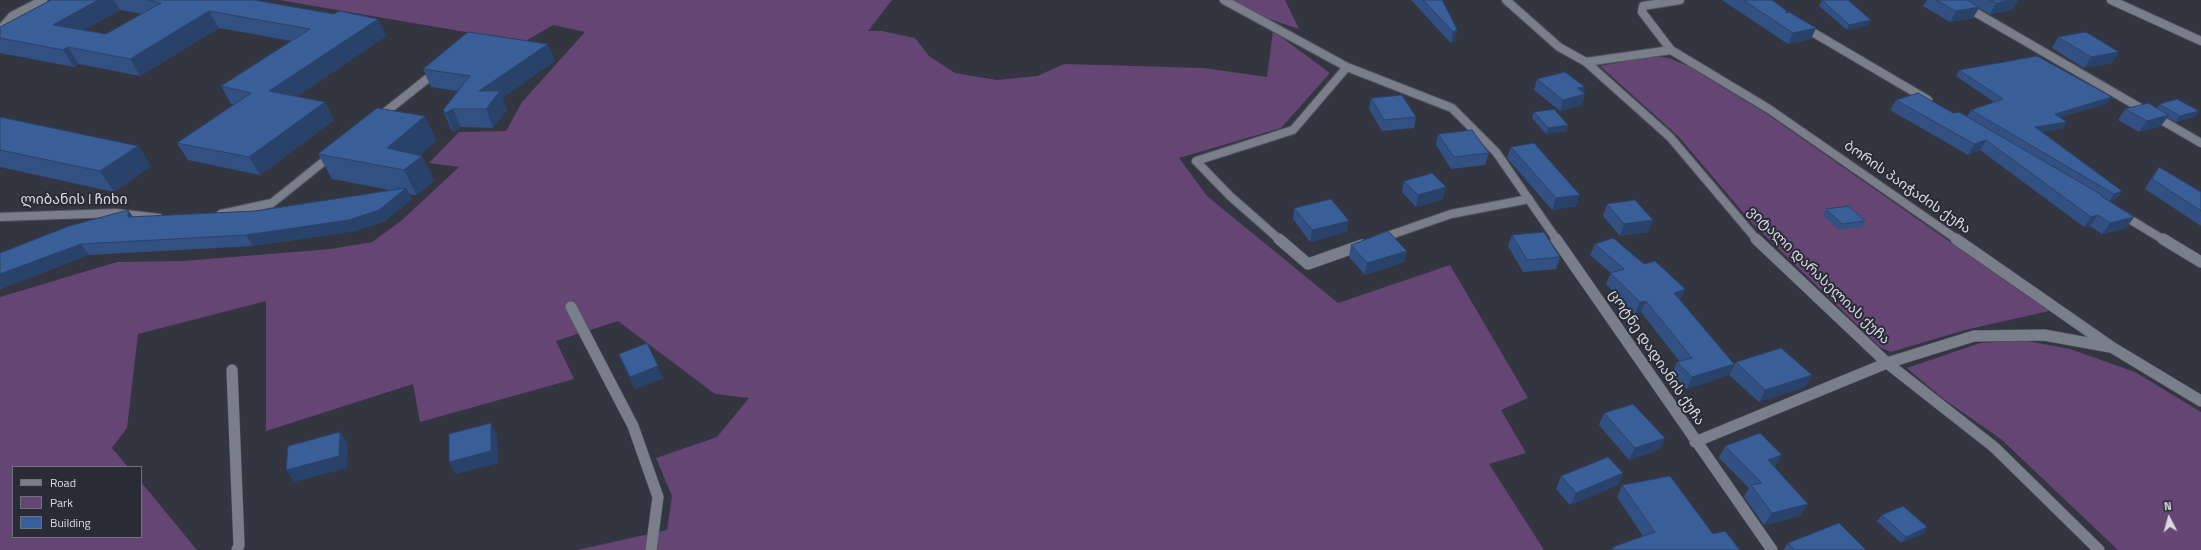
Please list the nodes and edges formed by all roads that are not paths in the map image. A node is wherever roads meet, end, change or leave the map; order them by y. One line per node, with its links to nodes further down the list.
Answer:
1 (43, 0): 8 (street)
2 (1224, 0): 13 (street, ცოტნე დადიანის ქუჩა)
3 (1506, 0): 11 (street, ვიტალი დარასელიას ქუჩა)
4 (1680, 0): 10 (street, ბორის პაიჭაძის ქუჩა)
5 (1954, 0): 16 (street)
6 (2111, 0): 9 (street)
7 (1791, 20): 14 (street)
8 (0, 30)
9 (2201, 42)
10 (1671, 50): 11 (street); 25 (street, ბორის პაიჭაძის ქუჩა)
11 (1586, 62): 26 (street, ვიტალი დარასელიას ქუჩა)
12 (446, 64): 15 (street)
13 (1347, 67): 18 (street, ცოტნე დადიანის ქუჩა); 18 (street)
14 (1936, 105)
15 (371, 124)
16 (2201, 143)
17 (340, 149): 20 (street)
18 (1529, 199): 29 (street, ცოტნე დადიანის ქუჩა)
19 (2114, 210): 23 (street)
20 (213, 214)
21 (0, 217): 22 (street, ლიბანის I ჩიხი)
22 (171, 219)
23 (2201, 262)
24 (571, 307): 31 (street)
25 (2113, 348): 26 (street, ცოტნე დადიანის ქუჩა); 28 (street, ბორის პაიჭაძის ქუჩა)
26 (1887, 363): 29 (street, ცოტნე დადიანის ქუჩა); 33 (street, ვიტალი დარასელიას ქუჩა)
27 (232, 370): 30 (street)
28 (2201, 401)
29 (1695, 442): 32 (street)
30 (237, 550)
31 (651, 550)
32 (1772, 550)
33 (2099, 550)

